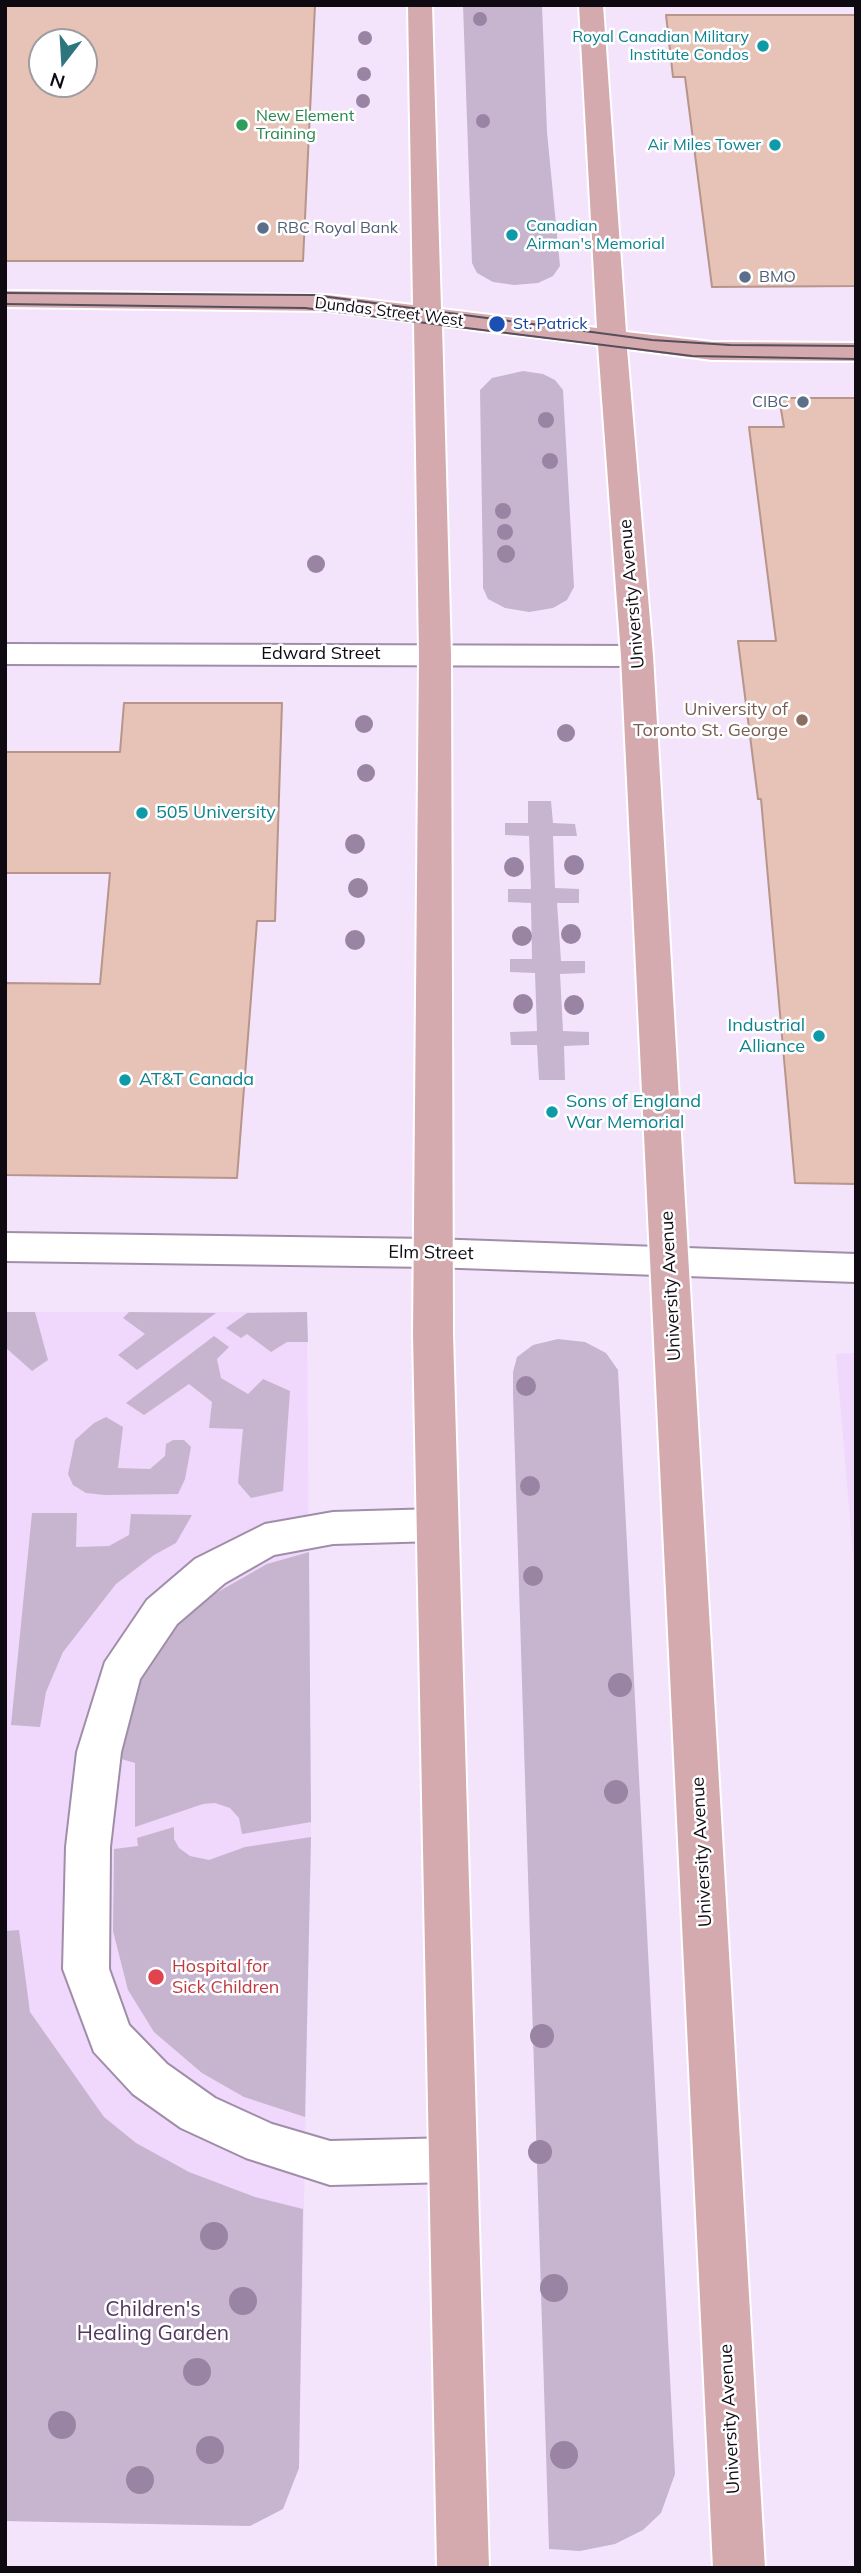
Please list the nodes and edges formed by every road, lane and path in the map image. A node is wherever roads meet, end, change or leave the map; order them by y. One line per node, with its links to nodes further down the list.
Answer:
1 (420, 5): 4 (main road)
2 (591, 5): 5 (main road, University Avenue)
3 (5, 299): 4 (main road, Dundas Street West)
4 (426, 316): 5 (main road, Dundas Street West); 8 (main road)
5 (613, 340): 6 (main road, Dundas Street West); 9 (main road, University Avenue)
6 (856, 352)
7 (5, 654): 8 (street, Edward Street)
8 (435, 655): 9 (street, Edward Street); 11 (main road)
9 (637, 656): 12 (main road, University Avenue)
10 (5, 1247): 11 (street, Elm Street)
11 (432, 1253): 12 (street, Elm Street); 14 (main road)
12 (670, 1259): 13 (street, Elm Street); 17 (main road, University Avenue)
13 (856, 1268)
14 (436, 1525): 15 (main road); 15 (street)
15 (452, 2160): 16 (main road)
16 (463, 2568)
17 (739, 2568)

